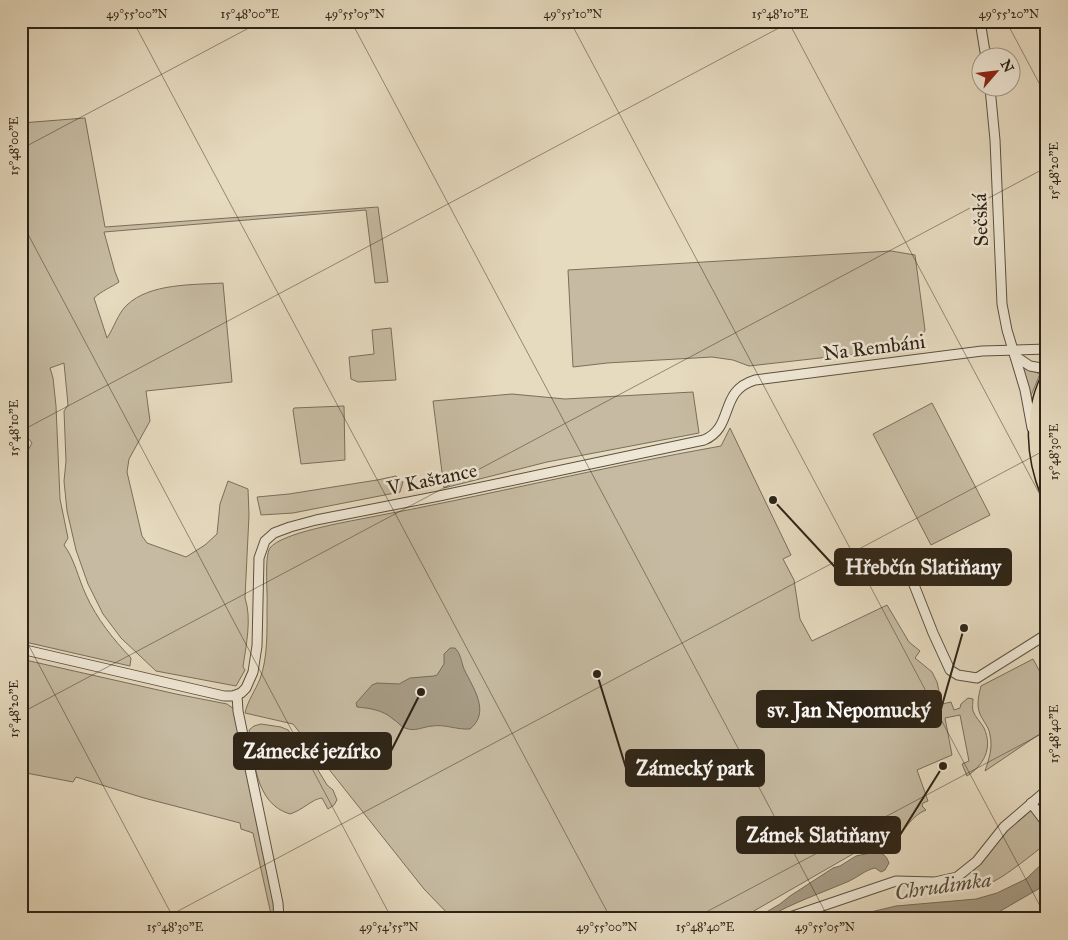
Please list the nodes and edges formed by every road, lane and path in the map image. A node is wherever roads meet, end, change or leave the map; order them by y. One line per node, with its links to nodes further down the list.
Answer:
1 (980, 21): 2 (street)
2 (984, 48)
3 (991, 98): 6 (street, Sečská)
4 (1047, 349): 5 (street)
5 (1033, 351): 6 (street); 7 (street)
6 (1014, 352): 8 (street); 10 (street, Na Rembáni); 11 (street, Sečská)
7 (1047, 359)
8 (1047, 369)
9 (1047, 378): 11 (main road)
10 (740, 387): 17 (street, V Kaštance)
11 (1036, 456): 12 (main road)
12 (1043, 469): 13 (main road)
13 (1047, 494)
14 (905, 562): 15 (street)
15 (1047, 634)
16 (21, 649): 17 (street)
17 (236, 695): 21 (street)
18 (1047, 790): 19 (street)
19 (1031, 803): 20 (street); 22 (street)
20 (1047, 824)
21 (279, 919)
22 (784, 919)

